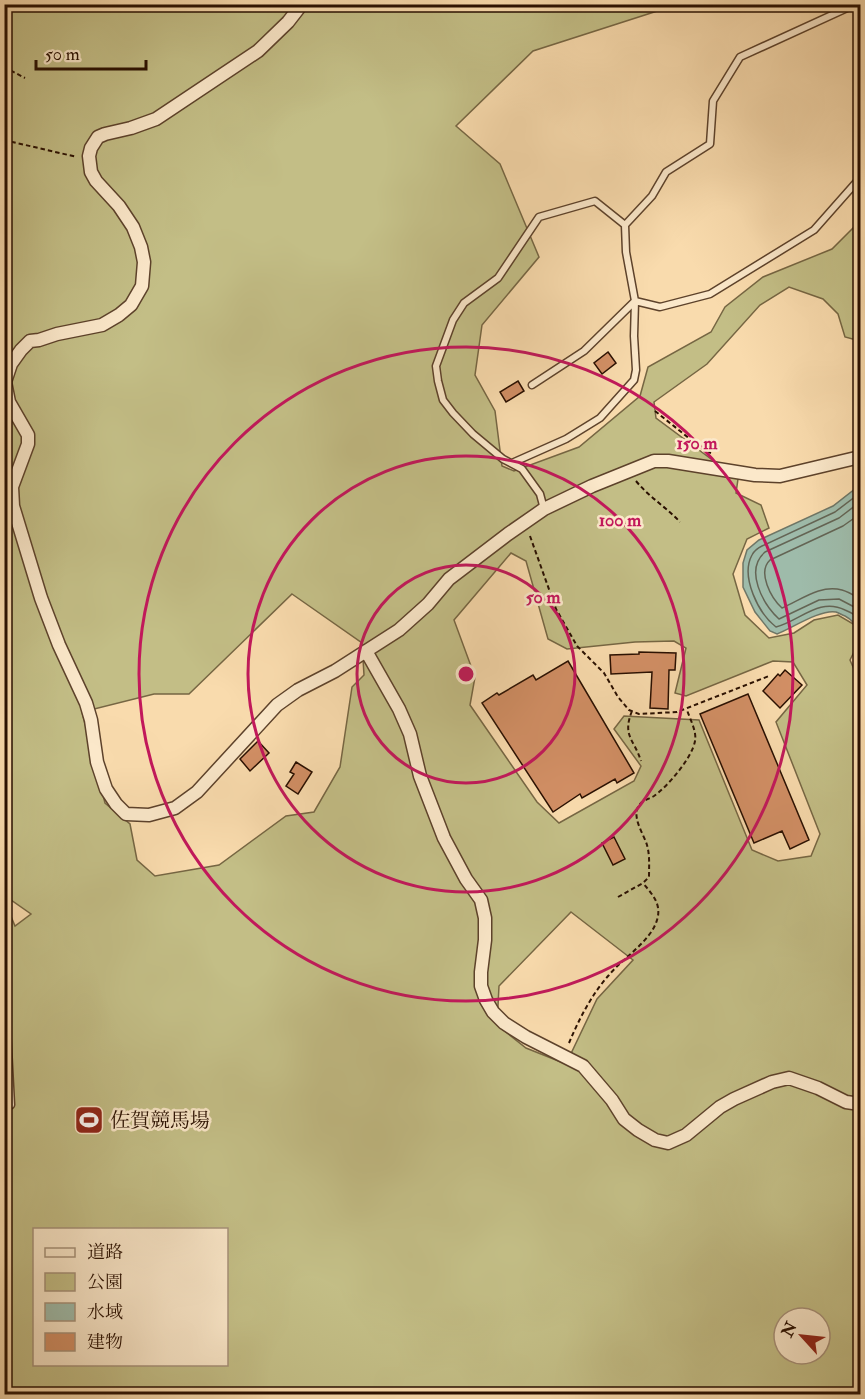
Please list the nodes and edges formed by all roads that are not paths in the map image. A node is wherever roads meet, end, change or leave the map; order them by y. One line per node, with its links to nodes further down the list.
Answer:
1 (302, 4): 10 (street)
2 (856, 4): 4 (lane)
3 (861, 178): 5 (lane)
4 (625, 225): 5 (lane); 8 (lane)
5 (635, 301): 6 (lane); 8 (lane)
6 (532, 384)
7 (861, 457): 9 (street)
8 (512, 464): 9 (lane)
9 (544, 509): 10 (street)
10 (366, 651): 12 (street)
11 (4, 972): 13 (lane)
12 (861, 1104)
13 (4, 1109)

